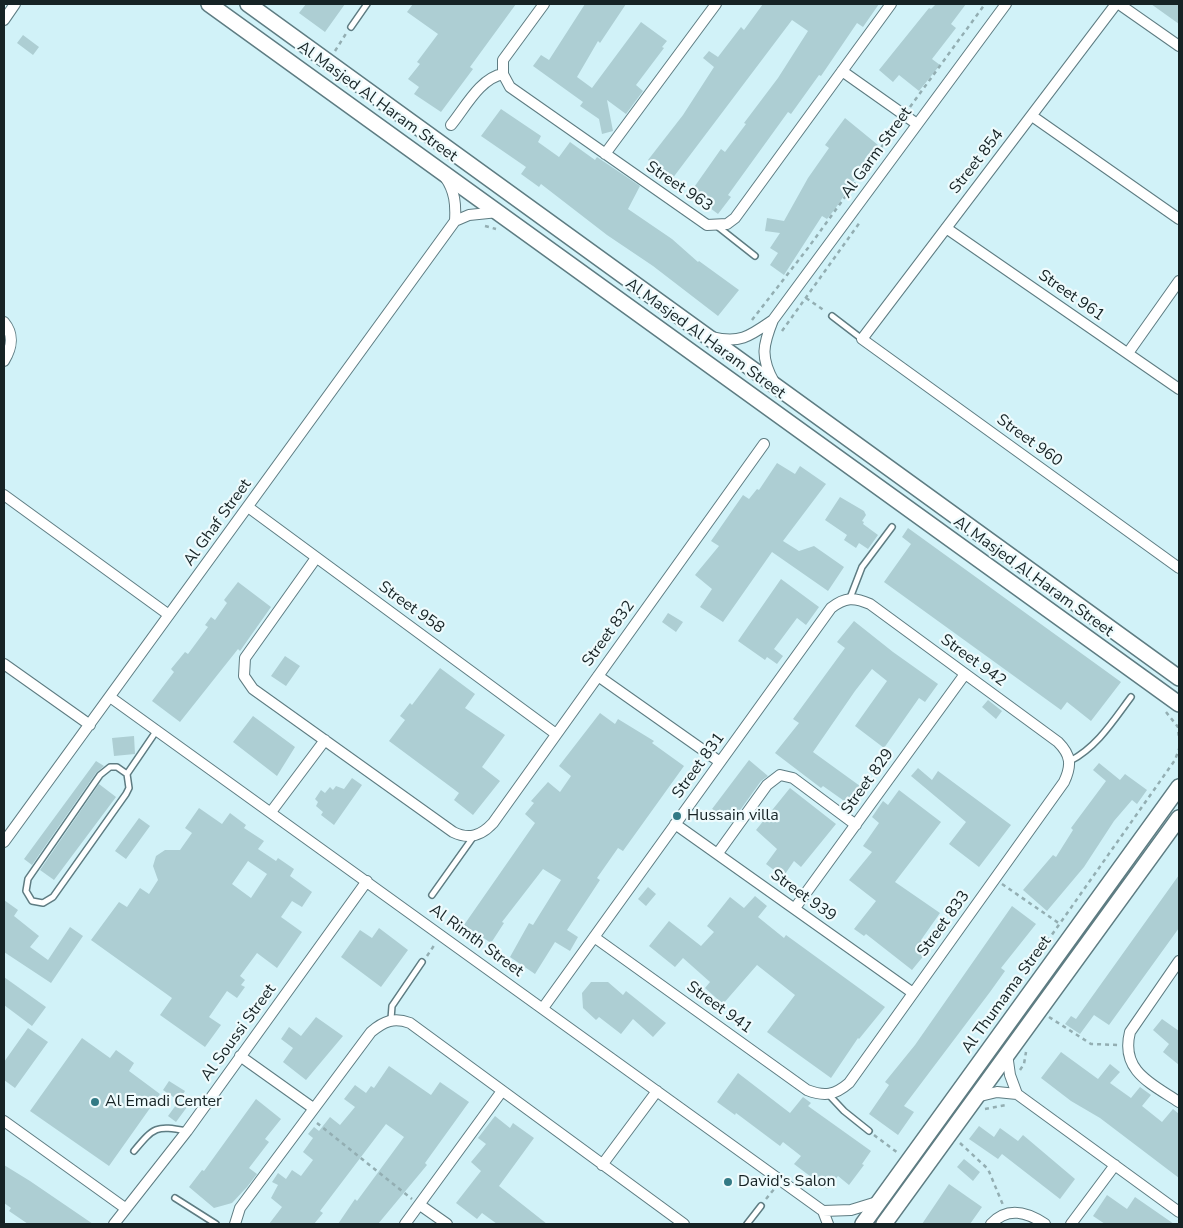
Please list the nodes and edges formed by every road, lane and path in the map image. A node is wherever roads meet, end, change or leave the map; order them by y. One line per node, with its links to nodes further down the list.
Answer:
1 (15, 4): 11 (street)
2 (209, 4): 22 (street, Al Masjed Al Haram Street)
3 (248, 4): 14 (street, Al Masjed Al Haram Street)
4 (367, 4): 12 (lane)
5 (544, 4): 16 (street)
6 (716, 4): 21 (street)
7 (891, 4): 15 (street, Street 963)
8 (985, 4): 17 (path)
9 (1006, 4): 19 (street, Al Garm Street)
10 (1117, 4): 13 (street); 18 (street, Street 854)
11 (4, 20)
12 (351, 27): 14 (path)
13 (1179, 46)
14 (327, 62): 34 (street, Al Masjed Al Haram Street)
15 (842, 71): 17 (street); 26 (street, Street 963)
16 (502, 74): 20 (street); 21 (street, Street 963)
17 (905, 115): 19 (street); 36 (path)
18 (1032, 116): 24 (street); 27 (street, Street 854)
19 (917, 124): 32 (street, Al Garm Street)
20 (451, 125)
21 (605, 154): 26 (street, Street 963)
22 (439, 168): 23 (street, Al Masjed Al Haram Street); 25 (street)
23 (499, 212): 25 (street); 55 (street, Al Masjed Al Haram Street)
24 (1179, 219)
25 (456, 221): 43 (street, Al Ghaf Street)
26 (717, 226): 28 (lane)
27 (946, 228): 35 (street, Street 854); 37 (street, Street 961)
28 (755, 256)
29 (1179, 281): 37 (street)
30 (806, 298): 31 (path)
31 (832, 316): 35 (lane)
32 (772, 320): 36 (street, Al Garm Street); 39 (street, Al Garm Street)
33 (4, 322): 38 (street)
34 (702, 335): 36 (street); 39 (street, Al Masjed Al Haram Street)
35 (862, 339): 46 (street, Street 960)
36 (736, 341)
37 (1128, 353): 40 (street, Street 961)
38 (4, 361)
39 (777, 388): 52 (street, Al Masjed Al Haram Street)
40 (1179, 389)
41 (764, 444): 51 (street, Street 832)
42 (4, 494): 48 (street)
43 (248, 507): 45 (street, Street 958); 48 (street, Al Ghaf Street)
44 (892, 527): 47 (lane)
45 (316, 558): 58 (street, Street 958); 59 (street)
46 (1179, 568)
47 (850, 598): 50 (street, Street 942); 62 (street, Street 831)
48 (169, 615): 53 (street, Al Ghaf Street)
49 (4, 664): 56 (street)
50 (965, 674): 61 (street, Street 942); 69 (street, Street 829)
51 (598, 676): 58 (street, Street 832); 62 (street)
52 (1179, 678)
53 (110, 697): 56 (street, Al Ghaf Street); 57 (street, Al Rimth Street)
54 (1131, 697): 61 (lane)
55 (1177, 705)
56 (90, 725): 71 (street, Al Ghaf Street)
57 (157, 730): 63 (lane); 66 (street, Al Rimth Street)
58 (556, 734): 70 (street, Street 832)
59 (325, 740): 66 (street); 70 (street)
60 (1179, 748): 78 (path)
61 (1070, 760): 73 (street, Street 833)
62 (720, 762): 68 (street, Street 831)
63 (127, 774): 63 (lane)
64 (1179, 787): 80 (street, Al Thumama Street)
65 (1179, 803): 76 (street)
66 (270, 812): 74 (street, Al Rimth Street)
67 (1179, 818): 76 (street)
68 (675, 824): 72 (street, Street 939); 81 (street, Street 831)
69 (856, 824): 72 (street); 77 (street, Street 829)
70 (474, 836): 75 (lane)
71 (4, 842)
72 (718, 853): 77 (street, Street 939)
73 (995, 879): 78 (path); 84 (street, Street 833)
74 (367, 881): 79 (street, Al Rimth Street); 91 (street, Al Soussi Street)
75 (432, 895)
76 (1118, 901): 87 (street)
77 (794, 908): 84 (street, Street 939)
78 (1060, 924): 80 (path); 85 (path)
79 (441, 934): 82 (path); 86 (street, Al Rimth Street)
80 (1074, 934): 106 (street, Al Thumama Street)
81 (594, 937): 86 (street, Street 831); 95 (street, Street 941)
82 (422, 962): 88 (lane)
83 (1179, 962): 89 (street)
84 (913, 993): 95 (street, Street 833)
85 (1004, 1003)
86 (543, 1008): 93 (street, Al Rimth Street)
87 (1040, 1010): 89 (path); 90 (street)
88 (391, 1019): 92 (street); 99 (street)
89 (1126, 1046): 96 (street)
90 (1007, 1054): 94 (street); 97 (street)
91 (240, 1056): 99 (street); 101 (street, Al Soussi Street)
92 (502, 1091): 108 (street); 113 (street)
93 (657, 1091): 108 (street); 110 (street, Al Rimth Street)
94 (1018, 1094): 97 (street); 109 (street)
95 (830, 1095): 102 (lane)
96 (1179, 1102)
97 (978, 1104): 98 (path); 103 (street)
98 (1011, 1104)
99 (310, 1112): 113 (path); 121 (street)
100 (4, 1122): 115 (street)
101 (187, 1131): 105 (lane); 115 (street, Al Soussi Street)
102 (869, 1131): 106 (path)
103 (950, 1134): 118 (path); 128 (street)
104 (904, 1146): 106 (path)
105 (134, 1151)
106 (904, 1157): 107 (path); 112 (street, Al Thumama Street)
107 (894, 1161)
108 (602, 1165): 124 (street)
109 (1115, 1165): 117 (street); 131 (street)
110 (781, 1181): 114 (path); 116 (street, Al Rimth Street)
111 (175, 1198): 120 (lane)
112 (881, 1200): 116 (street); 127 (street, Al Thumama Street)
113 (420, 1205): 122 (street); 123 (street)
114 (761, 1206): 125 (lane)
115 (125, 1208): 119 (street, Al Soussi Street)
116 (822, 1211): 126 (street, Al Rimth Street)
117 (1179, 1212)
118 (1006, 1213): 129 (street); 130 (street)
119 (114, 1224)
120 (216, 1224)
121 (235, 1224)
122 (405, 1224)
123 (447, 1224)
124 (684, 1224)
125 (747, 1224)
126 (828, 1224)
127 (863, 1224)
128 (884, 1224)
129 (991, 1224)
130 (1045, 1224)
131 (1071, 1224)

